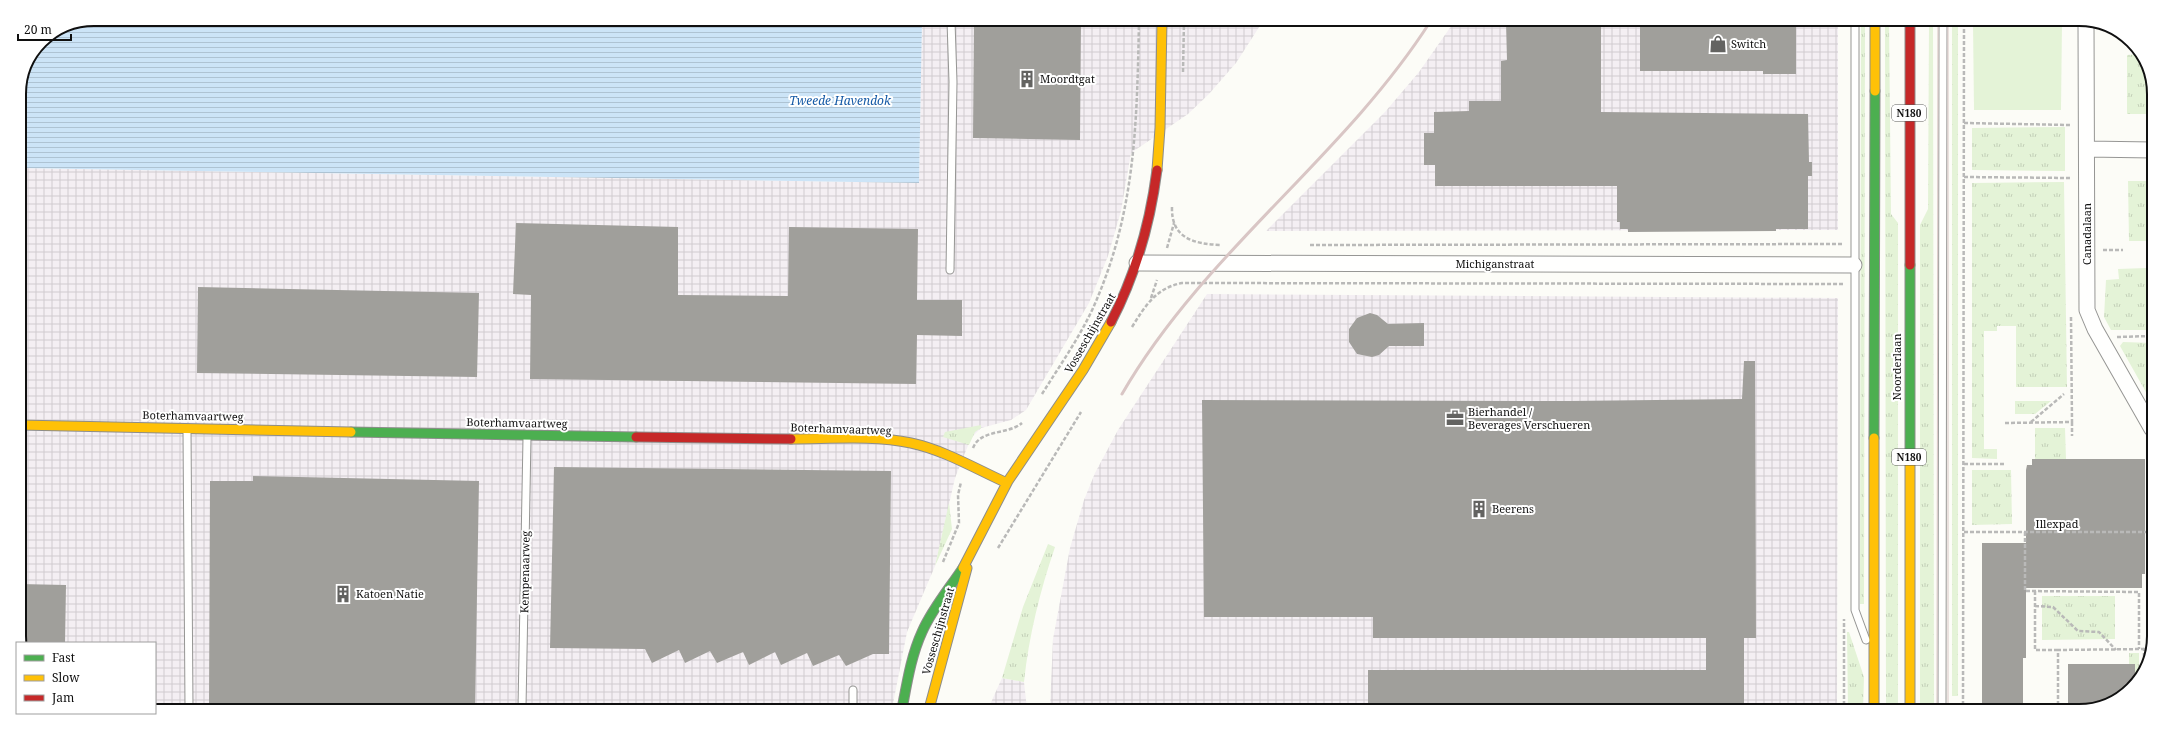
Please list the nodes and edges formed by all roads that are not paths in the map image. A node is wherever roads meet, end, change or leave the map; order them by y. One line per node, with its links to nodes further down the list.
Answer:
1 (951, 26): 12 (lane)
2 (1162, 26): 10 (street, Vosseschijnstraat)
3 (1855, 26): 11 (lane, Noorderlaan)
4 (1875, 26): 19 (street, Noorderlaan / N180)
5 (1910, 26): 27 (street, Noorderlaan / N180)
6 (1943, 26): 28 (lane)
7 (2086, 27): 8 (street, Canadalaan)
8 (2087, 149): 9 (street); 13 (street, Canadalaan)
9 (2147, 150)
10 (1137, 263): 11 (street, Michiganstraat); 17 (street, Vosseschijnstraat)
11 (1854, 265): 19 (lane, Noorderlaan)
12 (950, 270)
13 (2147, 420)
14 (26, 425): 15 (street, Boterhamvaartweg)
15 (187, 428): 16 (street, Boterhamvaartweg); 21 (lane)
16 (527, 436): 17 (street, Boterhamvaartweg); 22 (lane, Kempenaarweg)
17 (1007, 483): 18 (street, Vosseschijnstraat)
18 (969, 560): 24 (street, Vosseschijnstraat); 25 (street, Vosseschijnstraat)
19 (1874, 660): 26 (street, Noorderlaan / N180)
20 (853, 690): 23 (lane)
21 (189, 704)
22 (522, 704)
23 (853, 704)
24 (903, 704)
25 (930, 704)
26 (1874, 704)
27 (1910, 704)
28 (1942, 704)

